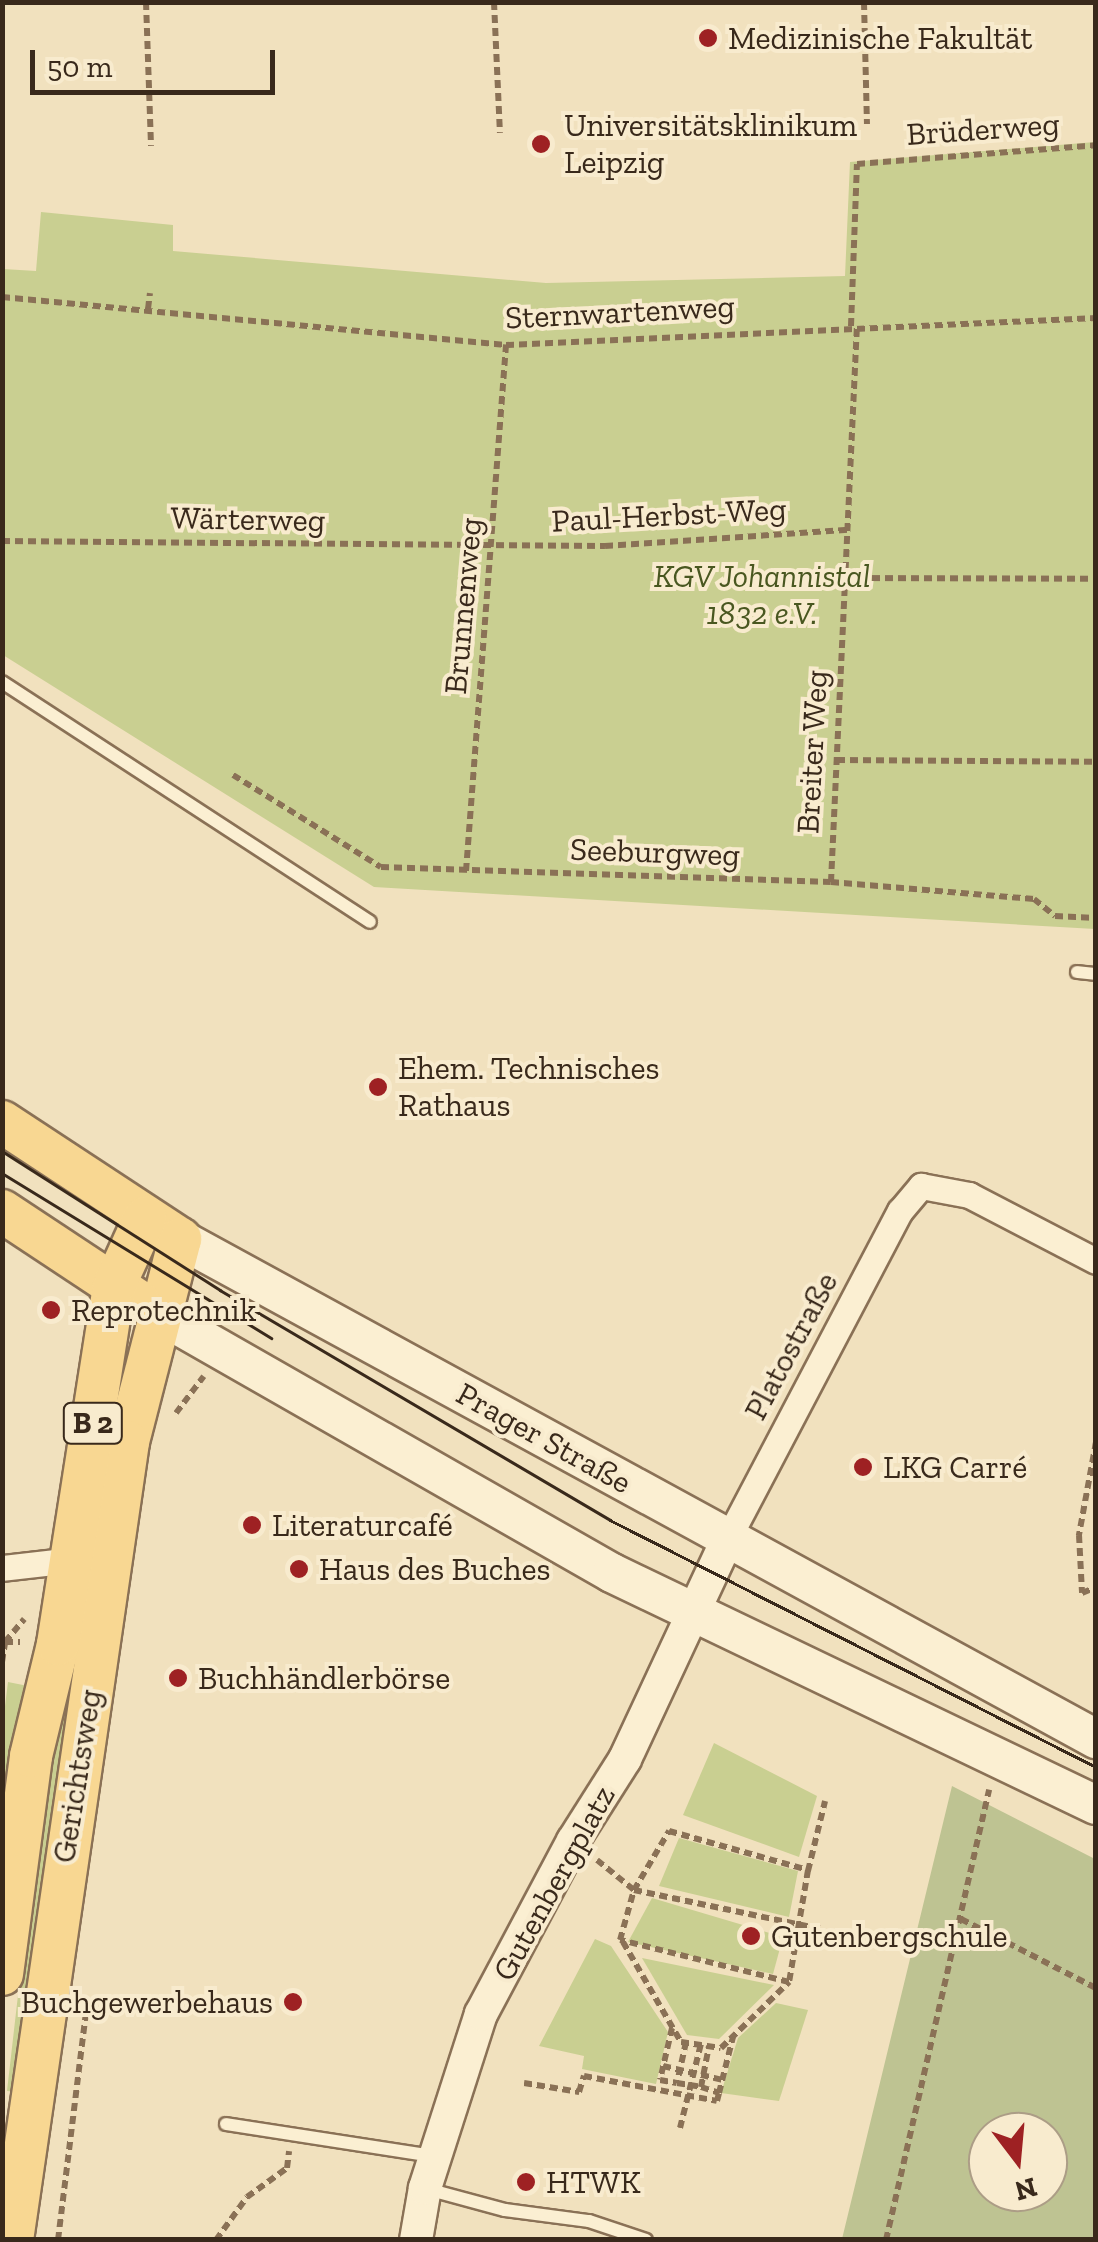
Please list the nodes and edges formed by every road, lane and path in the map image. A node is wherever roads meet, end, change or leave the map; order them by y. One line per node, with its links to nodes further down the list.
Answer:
1 (146, 2): 9 (path)
2 (494, 2): 7 (path)
3 (864, 2): 4 (path)
4 (867, 124)
5 (788, 126): 6 (lane)
6 (812, 126)
7 (500, 133)
8 (1096, 144): 14 (path, Brüderweg)
9 (150, 146)
10 (150, 293): 12 (path)
11 (2, 296): 12 (path, Sternwartenweg)
12 (148, 309): 15 (path, Sternwartenweg)
13 (1096, 318): 14 (path, Sternwartenweg)
14 (854, 326): 15 (path, Sternwartenweg); 16 (path, Breiter Weg)
15 (506, 345): 18 (path, Brunnenweg)
16 (848, 530): 18 (path, Paul-Herbst-Weg); 19 (path, Breiter Weg)
17 (2, 542): 18 (path, Wärterweg)
18 (493, 547): 25 (path, Brunnenweg)
19 (846, 578): 20 (path); 22 (path, Breiter Weg)
20 (1096, 579)
21 (2, 682): 28 (lane)
22 (837, 760): 23 (path); 26 (path, Breiter Weg)
23 (1096, 762)
24 (233, 775): 25 (path, Seeburgweg)
25 (466, 871): 26 (path, Seeburgweg)
26 (831, 882): 27 (path, Seeburgweg)
27 (1096, 918)
28 (370, 922)
29 (1078, 972): 30 (lane)
30 (1096, 974)
31 (2, 1122): 33 (main road, Prager Straße)
32 (2, 1212): 35 (main road)
33 (162, 1229): 35 (main road, B 2); 36 (main road, B 2); 40 (main road, Prager Straße)
34 (1096, 1261): 40 (street, Platostraße)
35 (114, 1286): 36 (main road); 41 (main road, Gerichtsweg / B 2)
36 (160, 1315): 41 (main road, Gerichtsweg / B 2); 44 (main road)
37 (205, 1370): 38 (path)
38 (170, 1419)
39 (1096, 1442): 43 (path)
40 (727, 1540): 44 (street, Gutenbergplatz); 45 (main road, Prager Straße)
41 (91, 1564): 42 (street); 56 (main road, Gerichtsweg / B 2); 82 (main road, Gerichtsweg / B 2)
42 (2, 1568)
43 (1096, 1588)
44 (693, 1614): 48 (main road); 80 (street, Gutenbergplatz)
45 (1096, 1739)
46 (990, 1789): 52 (path)
47 (826, 1801): 49 (path)
48 (1096, 1805)
49 (808, 1872): 51 (path); 53 (path)
50 (614, 1874): 51 (path)
51 (634, 1890): 53 (path); 55 (path)
52 (961, 1919): 58 (path); 87 (path)
53 (801, 1924): 54 (path); 57 (path)
54 (821, 1929)
55 (622, 1941): 57 (path); 59 (path)
56 (2, 1974)
57 (789, 1982): 60 (path)
58 (1096, 1988)
59 (673, 2027): 61 (path); 63 (path)
60 (733, 2036): 62 (path); 68 (path)
61 (686, 2042): 62 (path); 64 (path)
62 (705, 2045): 65 (path); 66 (path)
63 (664, 2066): 64 (path); 67 (path)
64 (680, 2070): 65 (path); 70 (path)
65 (694, 2073): 66 (path); 71 (path)
66 (704, 2076): 68 (path); 72 (path)
67 (660, 2080): 70 (path); 73 (path)
68 (722, 2080): 74 (path)
69 (524, 2083): 73 (path)
70 (677, 2083): 71 (path)
71 (690, 2086): 72 (path); 75 (path)
72 (702, 2088): 74 (path)
73 (658, 2090): 75 (path)
74 (719, 2092): 75 (path)
75 (688, 2096): 78 (path)
76 (74, 2110): 83 (path)
77 (226, 2124): 79 (lane)
78 (680, 2128)
79 (291, 2133): 80 (lane); 84 (path)
80 (435, 2156): 81 (street, Gutenbergplatz)
81 (425, 2188): 85 (street, Gutenbergplatz); 86 (lane)
82 (12, 2240)
83 (58, 2240)
84 (216, 2240)
85 (416, 2240)
86 (646, 2240)
87 (886, 2240)

